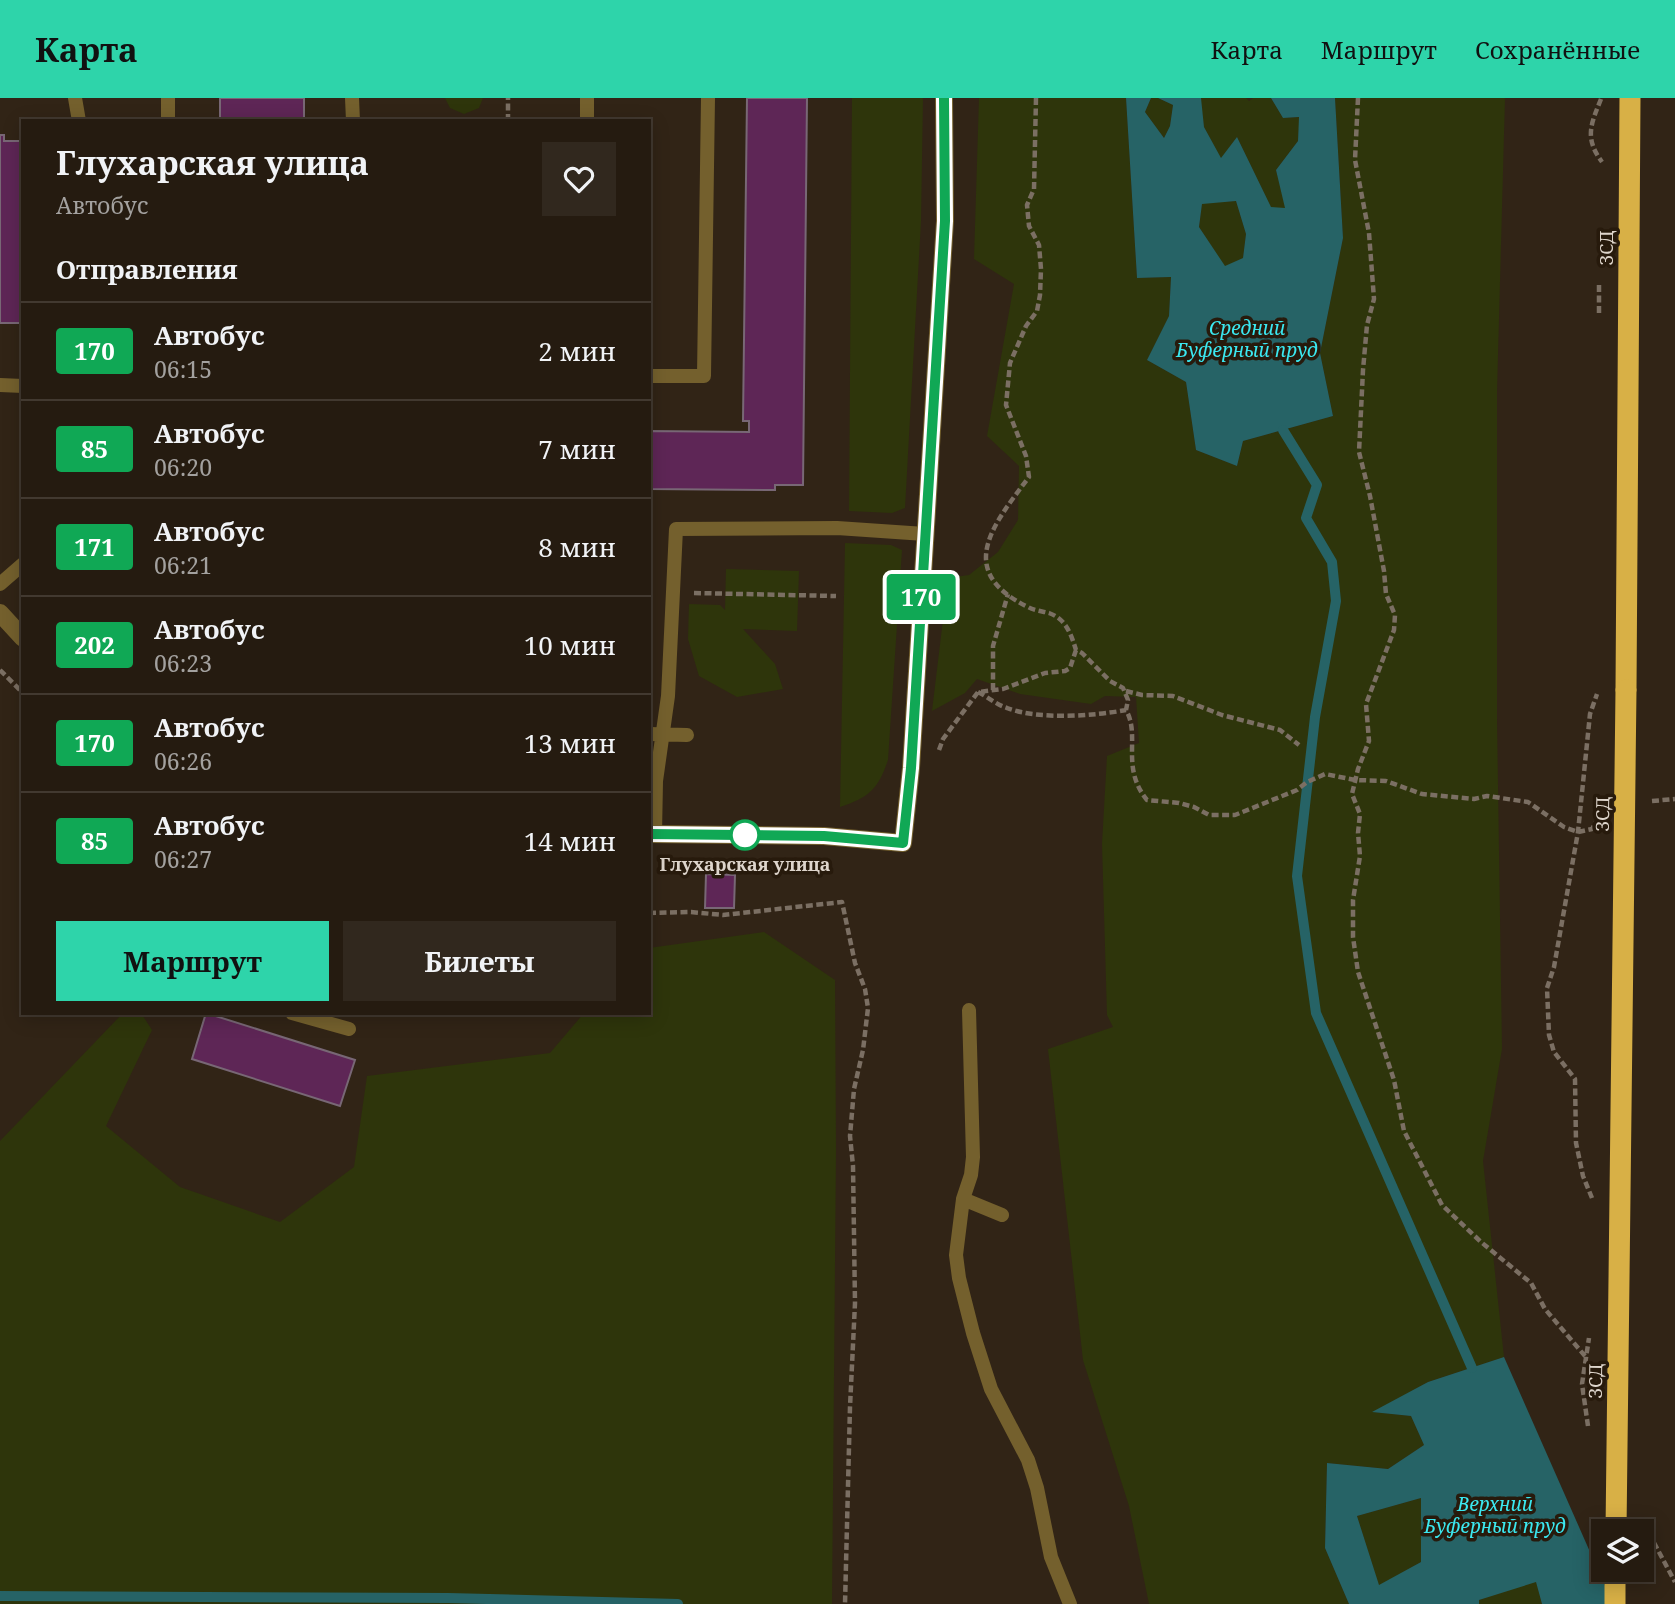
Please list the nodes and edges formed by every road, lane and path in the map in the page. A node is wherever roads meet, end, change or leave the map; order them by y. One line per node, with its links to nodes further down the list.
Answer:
1 (75, 98): 11 (lane)
2 (168, 98): 12 (lane)
3 (352, 98): 13 (lane)
4 (508, 98): 14 (path)
5 (587, 98): 15 (lane)
6 (708, 98): 16 (lane)
7 (944, 98): 19 (street)
8 (1036, 98): 23 (path)
9 (1358, 98): 38 (path)
10 (1630, 98): 50 (highway, ЗСД, bridge)
11 (79, 119)
12 (168, 119)
13 (352, 119)
14 (508, 119)
15 (587, 119)
16 (651, 376)
17 (0, 386): 18 (lane)
18 (21, 386)
19 (925, 534): 22 (lane); 42 (street)
20 (21, 566): 21 (lane)
21 (0, 584)
22 (673, 593): 24 (path); 34 (lane)
23 (1008, 594): 27 (path); 29 (path)
24 (836, 596)
25 (0, 613): 26 (street)
26 (21, 636)
27 (1076, 650): 29 (path); 30 (path)
28 (0, 670): 31 (path)
29 (993, 690): 32 (path)
30 (1125, 691): 33 (path); 36 (path)
31 (21, 692)
32 (978, 692): 33 (path); 37 (path)
33 (1126, 710): 38 (path)
34 (656, 735): 35 (lane); 42 (lane)
35 (687, 735)
36 (1299, 745)
37 (936, 758)
38 (1355, 780): 41 (path); 49 (path)
39 (1675, 799): 40 (path)
40 (1647, 801)
41 (1599, 816)
42 (652, 834)
43 (651, 913): 52 (path)
44 (969, 1010): 47 (lane)
45 (300, 1015): 46 (lane)
46 (349, 1028)
47 (963, 1199): 48 (lane); 53 (lane)
48 (1003, 1214)
49 (1585, 1356)
50 (1616, 1519)
51 (1615, 1582): 54 (highway)
52 (845, 1604)
53 (1070, 1604)
54 (1615, 1604)

